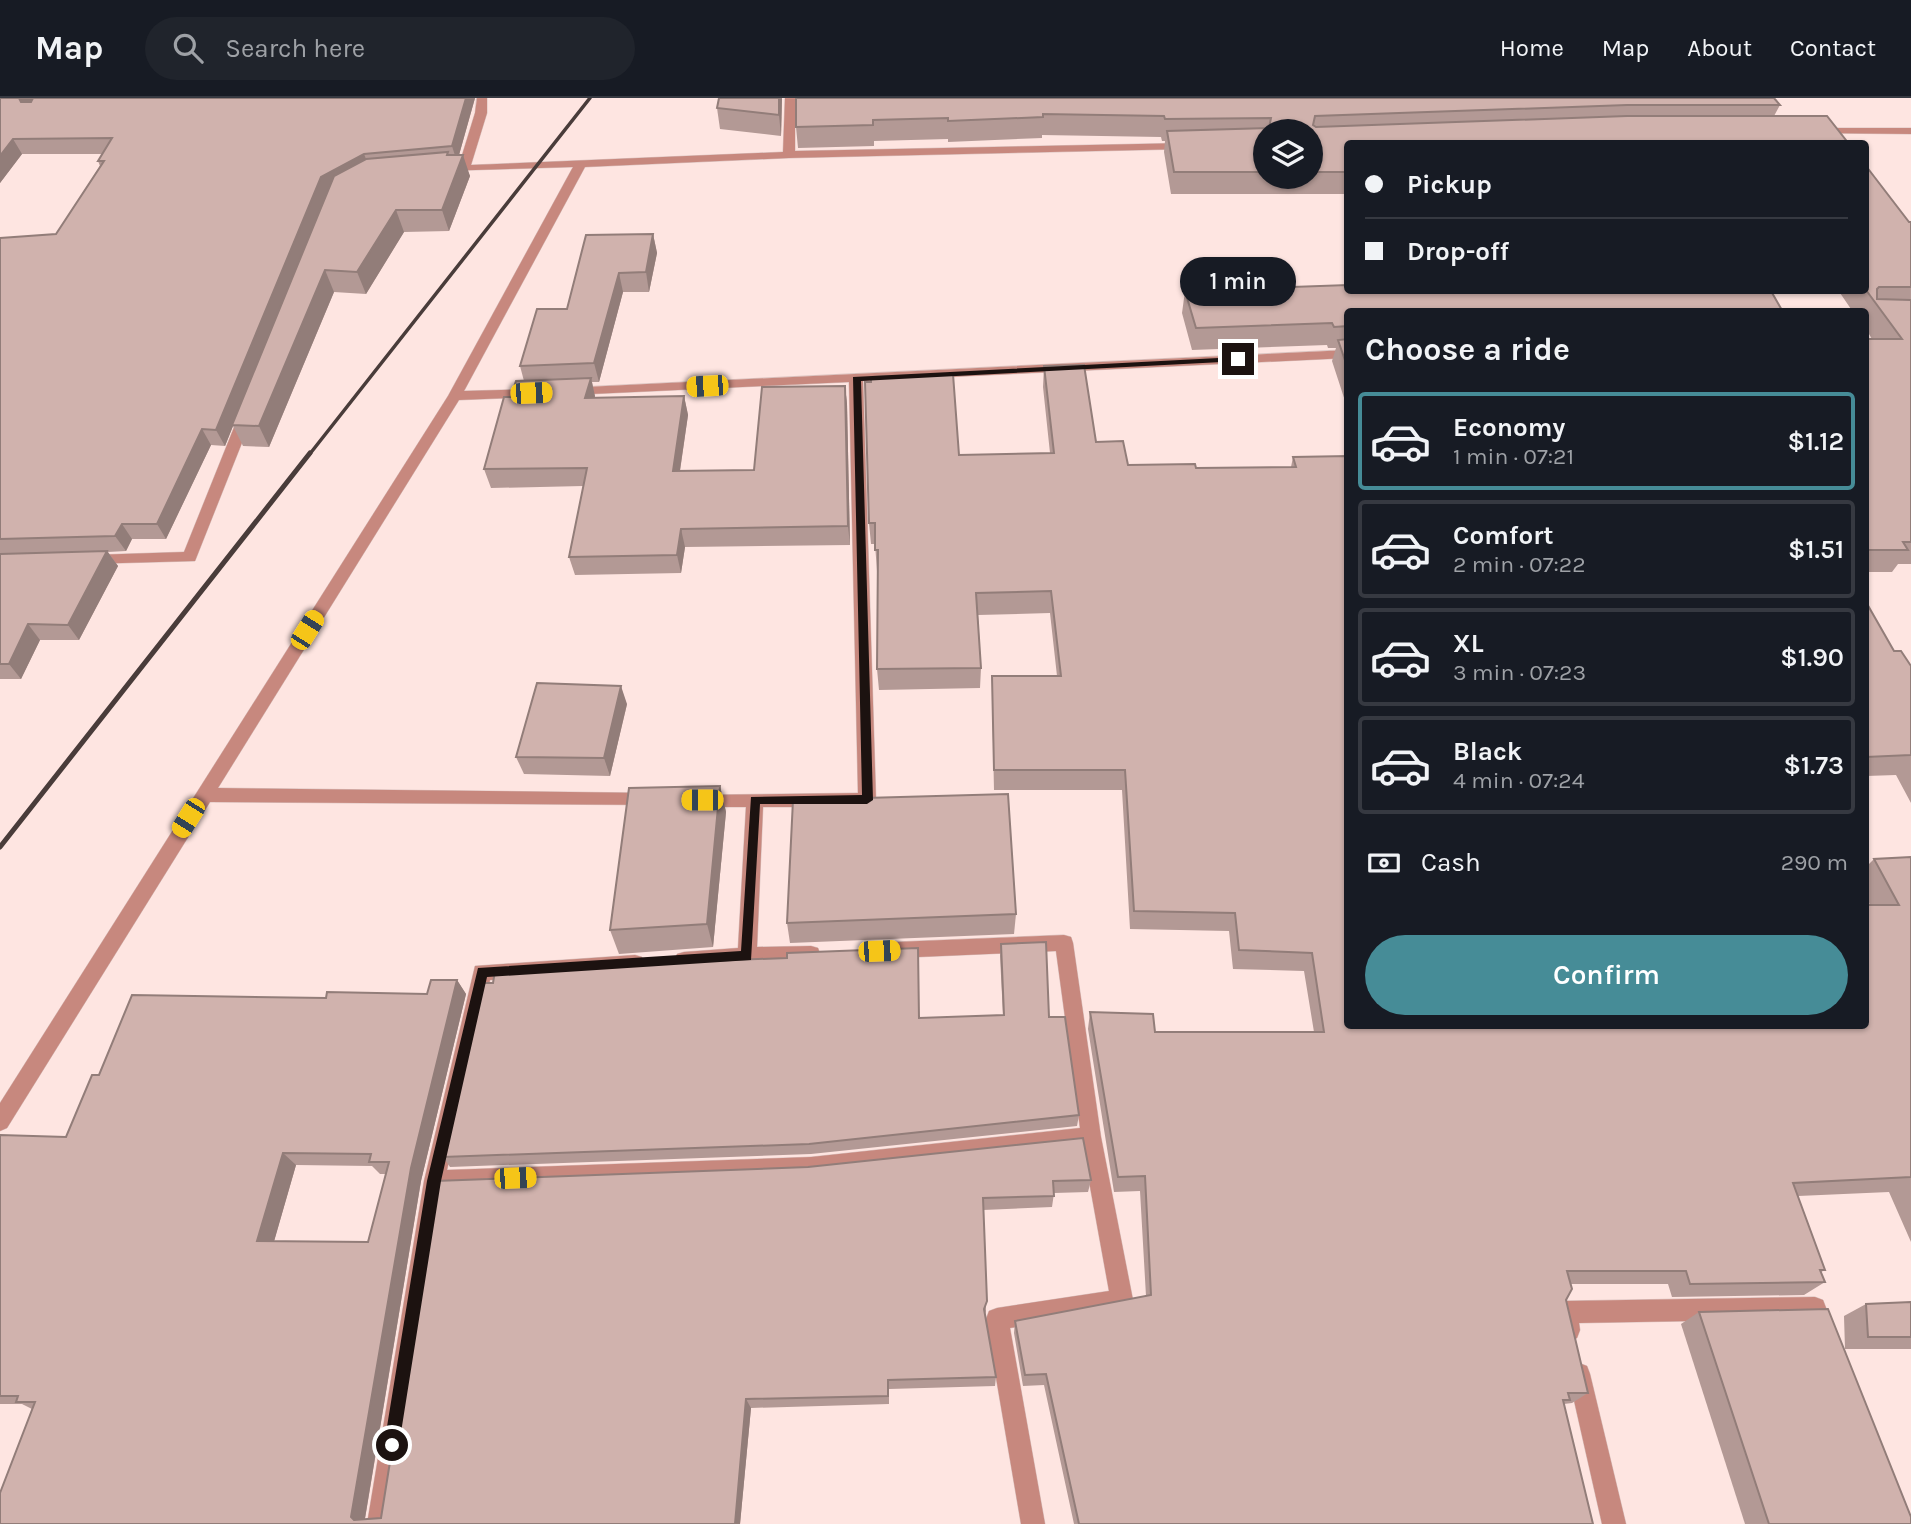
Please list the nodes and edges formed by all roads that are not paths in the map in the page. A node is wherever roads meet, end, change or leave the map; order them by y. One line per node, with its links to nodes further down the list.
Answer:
1 (482, 98): 8 (street)
2 (790, 98): 6 (street)
3 (1806, 131): 4 (street)
4 (1911, 131)
5 (1199, 146): 6 (street)
6 (789, 155): 7 (street)
7 (582, 162): 8 (street); 12 (street)
8 (464, 167): 9 (street)
9 (437, 169)
10 (1344, 354): 11 (street)
11 (856, 379): 12 (street); 16 (street)
12 (455, 396): 15 (street)
13 (250, 407): 14 (street)
14 (81, 560)
15 (203, 795): 16 (street); 20 (street)
16 (755, 800): 19 (street)
17 (871, 951): 21 (street)
18 (830, 953): 19 (street)
19 (747, 956): 22 (street)
20 (0, 1121)
21 (1091, 1137): 22 (street); 25 (street)
22 (434, 1181): 24 (street)
23 (1830, 1346): 26 (street)
24 (379, 1524)
25 (1033, 1524)
26 (1614, 1524)

